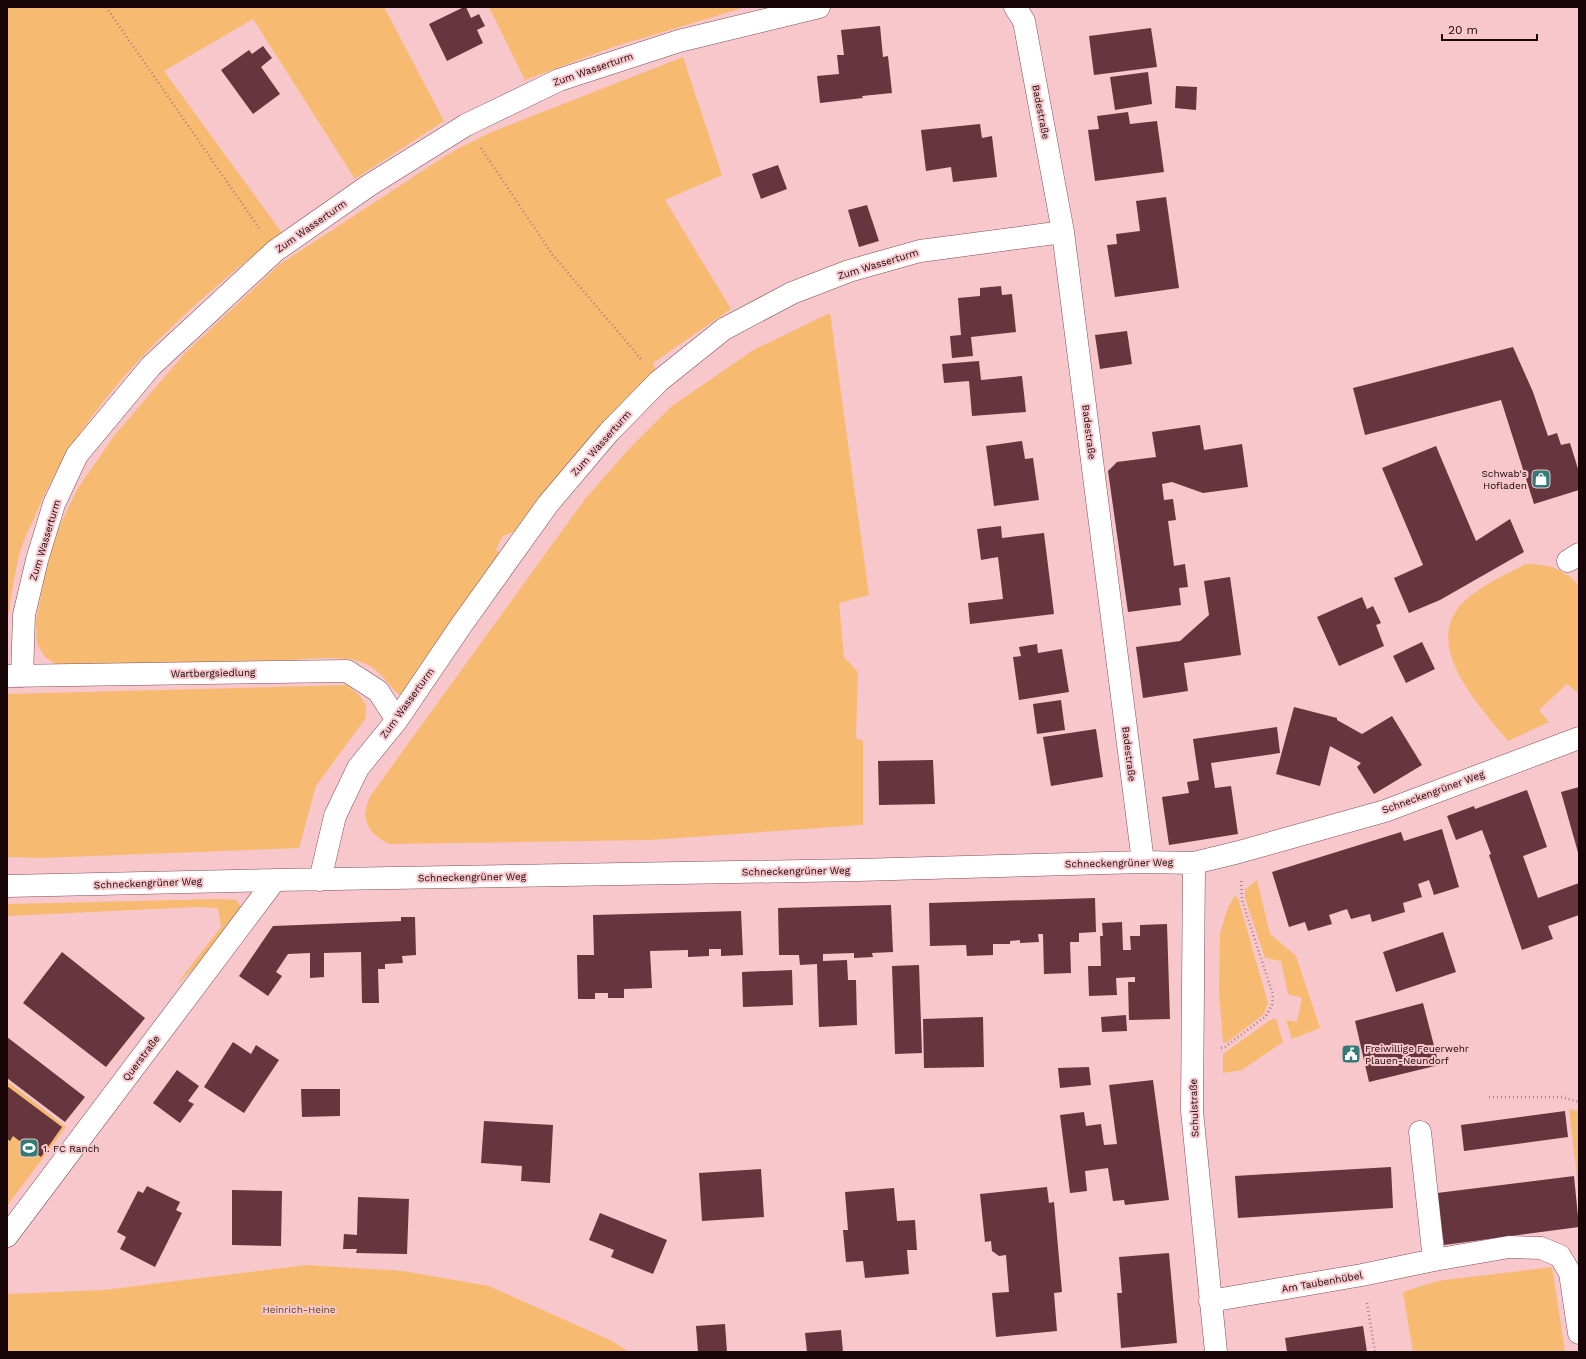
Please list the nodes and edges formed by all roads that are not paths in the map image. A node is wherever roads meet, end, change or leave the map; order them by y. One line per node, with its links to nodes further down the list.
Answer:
1 (819, 7): 4 (street, Zum Wasserturm)
2 (1015, 7): 3 (street, Badestraße)
3 (1063, 232): 5 (street, Zum Wasserturm); 8 (street, Badestraße)
4 (14, 676): 5 (street, Wartbergsiedlung)
5 (397, 720): 11 (street, Zum Wasserturm)
6 (1579, 722): 7 (street)
7 (1572, 741): 9 (street, Schneckengrüner Weg)
8 (1143, 862): 9 (street, Schneckengrüner Weg); 11 (street, Schneckengrüner Weg)
9 (1194, 863): 16 (street, Schulstraße)
10 (275, 880): 11 (street, Schneckengrüner Weg); 12 (street, Schneckengrüner Weg); 14 (street, Querstraße)
11 (320, 880)
12 (7, 886)
13 (1420, 1132): 15 (street)
14 (7, 1236)
15 (1434, 1260): 16 (street, Am Taubenhübel); 17 (street, Am Taubenhübel)
16 (1210, 1301): 18 (street, Schulstraße)
17 (1579, 1333)
18 (1216, 1352)

